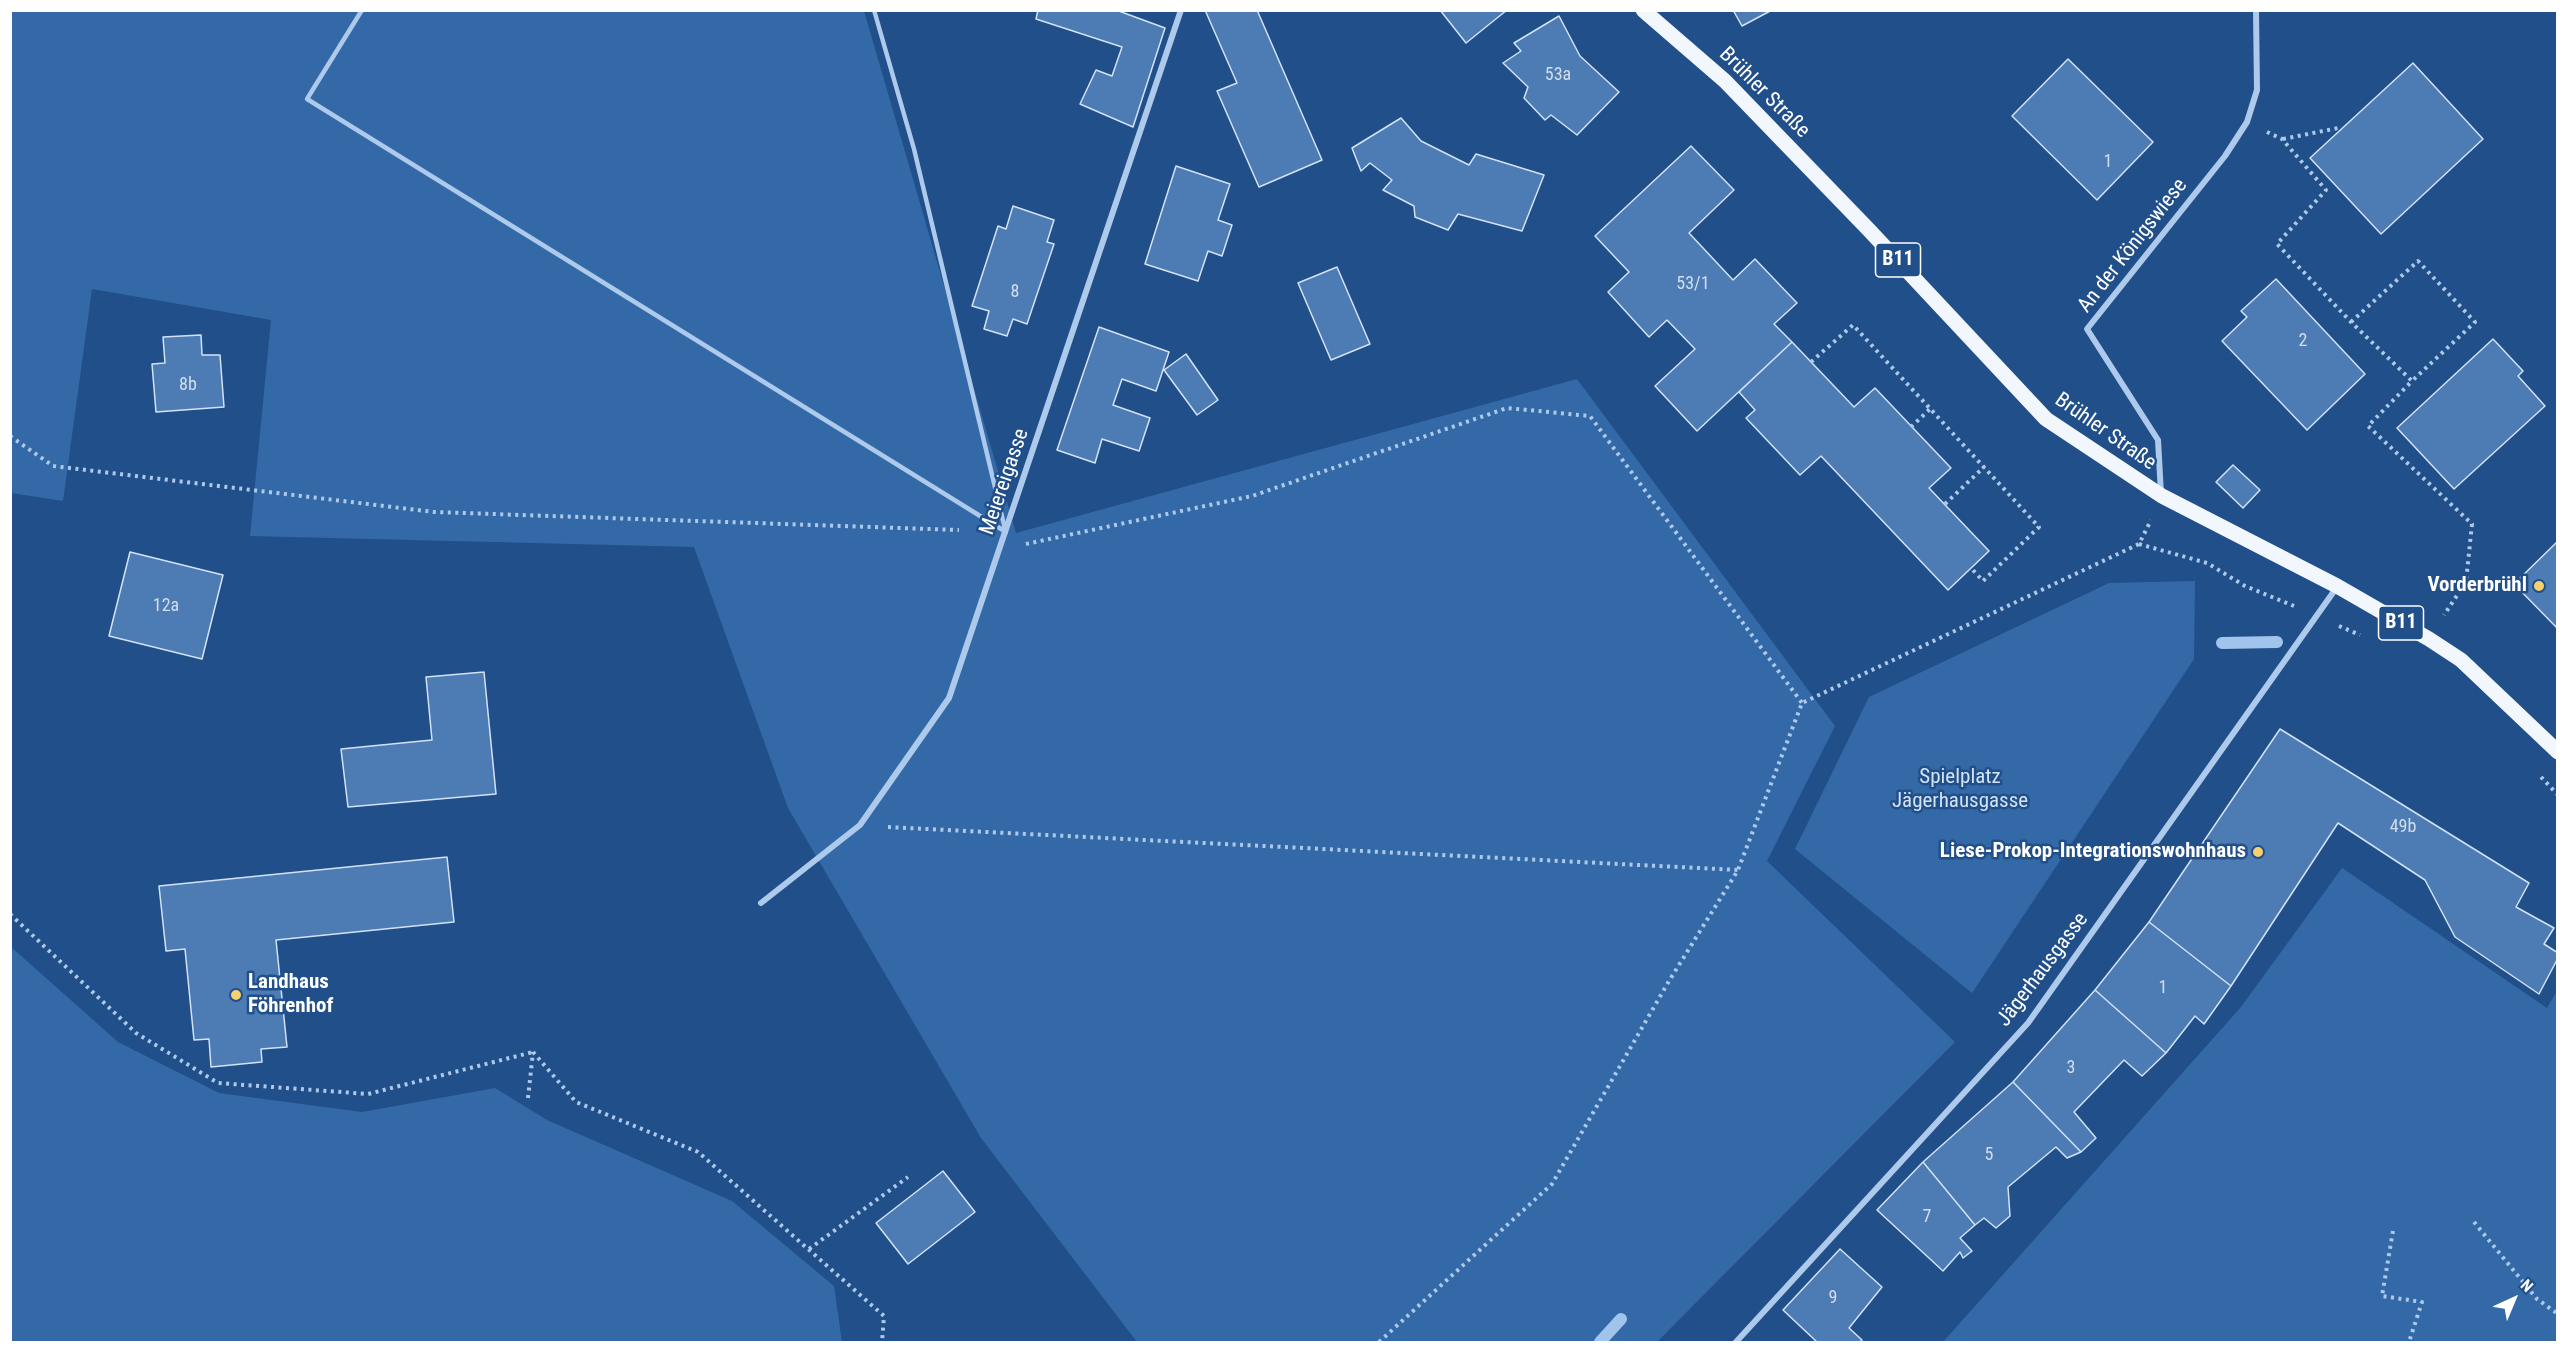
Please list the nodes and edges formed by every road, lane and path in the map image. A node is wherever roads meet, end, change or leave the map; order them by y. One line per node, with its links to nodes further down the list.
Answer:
1 (362, 10): 18 (lane)
2 (874, 10): 18 (lane)
3 (1181, 10): 18 (street, Meiereigasse)
4 (1643, 10): 16 (main road, Brühler Straße / B11)
5 (2256, 10): 6 (street, An der Königswiese)
6 (2247, 122): 8 (path); 16 (street, An der Königswiese)
7 (2338, 128): 8 (path)
8 (2282, 139): 9 (path)
9 (2351, 322): 11 (path); 11 (path)
10 (1811, 362): 12 (path)
11 (2412, 381): 23 (path)
12 (1930, 409): 13 (path); 15 (path)
13 (1911, 427)
14 (10, 436): 18 (path)
15 (1984, 467): 17 (path); 19 (path)
16 (2162, 496): 20 (main road, Brühler Straße / B11)
17 (1945, 504)
18 (1006, 532): 24 (path); 28 (street, Meiereigasse)
19 (1971, 568)
20 (2337, 586): 21 (street, Jägerhausgasse); 23 (main road, Brühler Straße / B11)
21 (2316, 615): 22 (path); 24 (path); 41 (street, Jägerhausgasse)
22 (2366, 637)
23 (2429, 639): 25 (main road, Brühler Straße / B11)
24 (1802, 703): 29 (path)
25 (2558, 752)
26 (2534, 769): 27 (path)
27 (2558, 795)
28 (860, 825): 29 (path); 30 (street, Meiereigasse)
29 (1738, 870): 40 (path)
30 (761, 903)
31 (10, 914): 32 (path)
32 (533, 1052): 33 (path); 37 (path)
33 (528, 1098)
34 (908, 1177): 37 (path)
35 (2474, 1222): 38 (path)
36 (2393, 1231): 42 (path)
37 (808, 1249): 39 (path)
38 (2558, 1314)
39 (882, 1342)
40 (1379, 1342)
41 (1736, 1342)
42 (2409, 1342)

